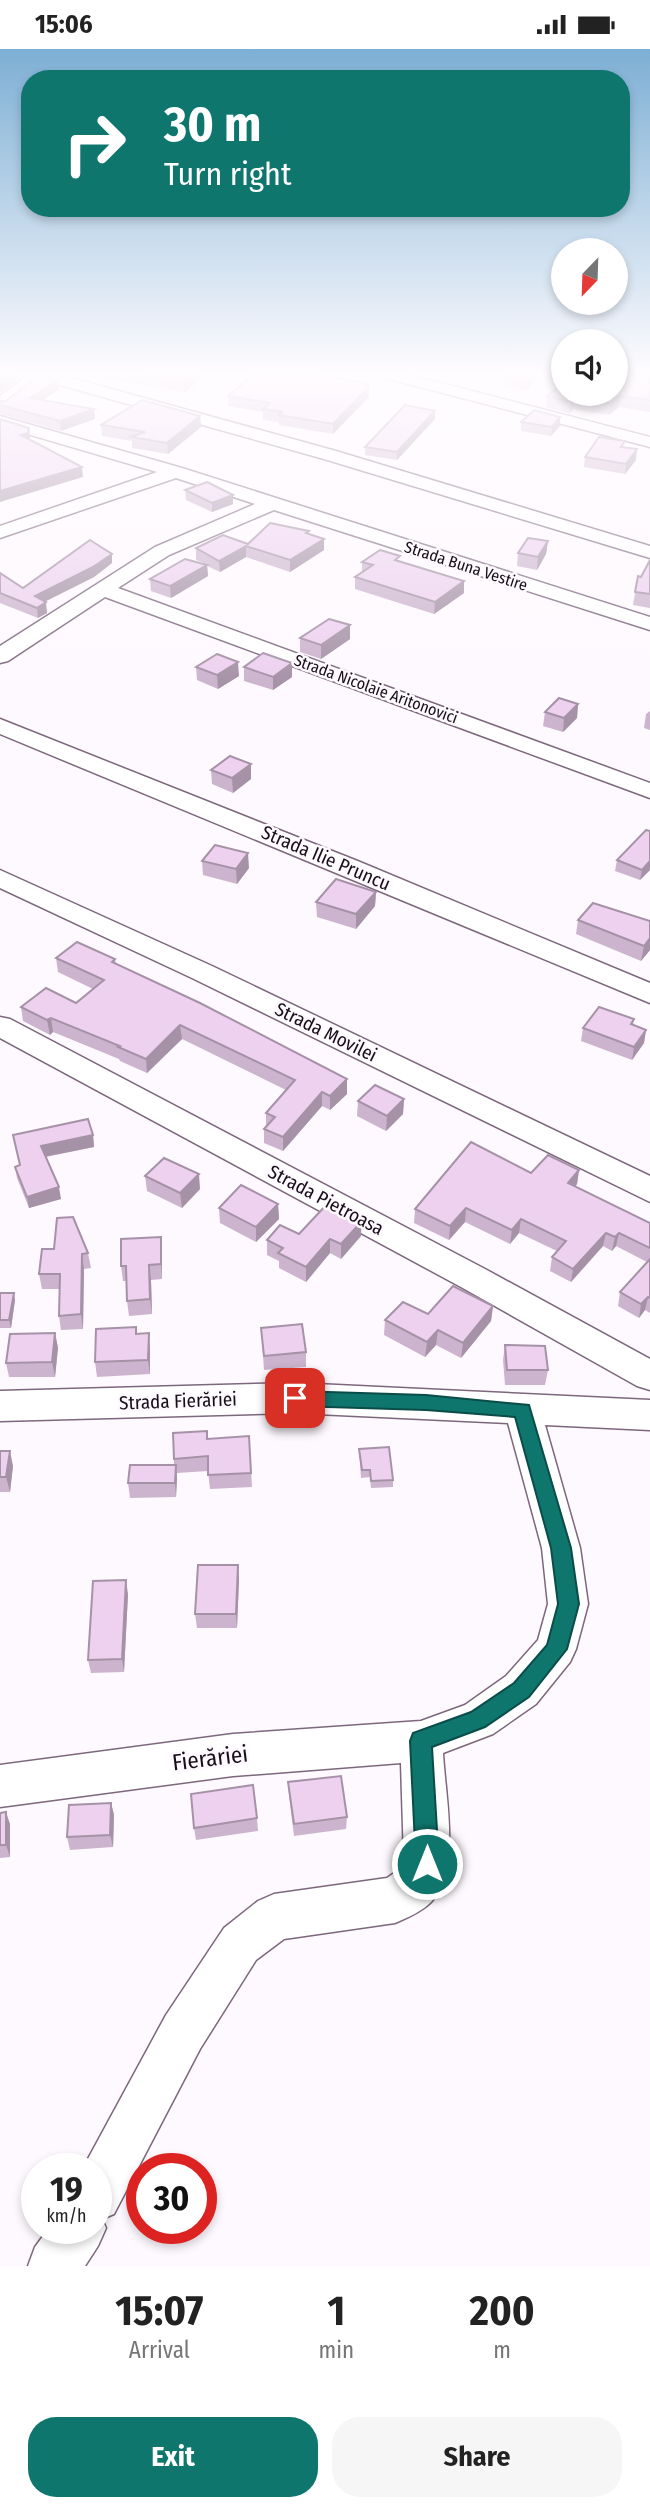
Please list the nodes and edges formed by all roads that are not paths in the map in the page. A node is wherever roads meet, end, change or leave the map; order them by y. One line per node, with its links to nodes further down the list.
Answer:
1 (157, 478): 5 (street)
2 (196, 478): 4 (street, Strada Buna Vestire)
3 (410, 478): 6 (street)
4 (273, 503): 7 (street); 8 (street, Strada Buna Vestire)
5 (0, 532)
6 (650, 552)
7 (101, 589): 9 (street); 11 (street, Strada Nicolaie Aritonovici)
8 (650, 624)
9 (0, 656)
10 (0, 726): 13 (street, Strada Ilie Pruncu)
11 (650, 791)
12 (0, 878): 15 (street, Strada Movilei)
13 (650, 995)
14 (0, 1026): 16 (street, Strada Pietroasa)
15 (650, 1190)
16 (650, 1376)
17 (0, 1406): 18 (street, Strada Fierăriei)
18 (523, 1410): 19 (street, Strada Fierăriei); 20 (street, Fierăriei)
19 (650, 1415)
20 (421, 1741): 21 (street, Fierăriei); 22 (street)
21 (0, 1786)
22 (112, 2166)
23 (69, 2244): 24 (street)
24 (54, 2266)

